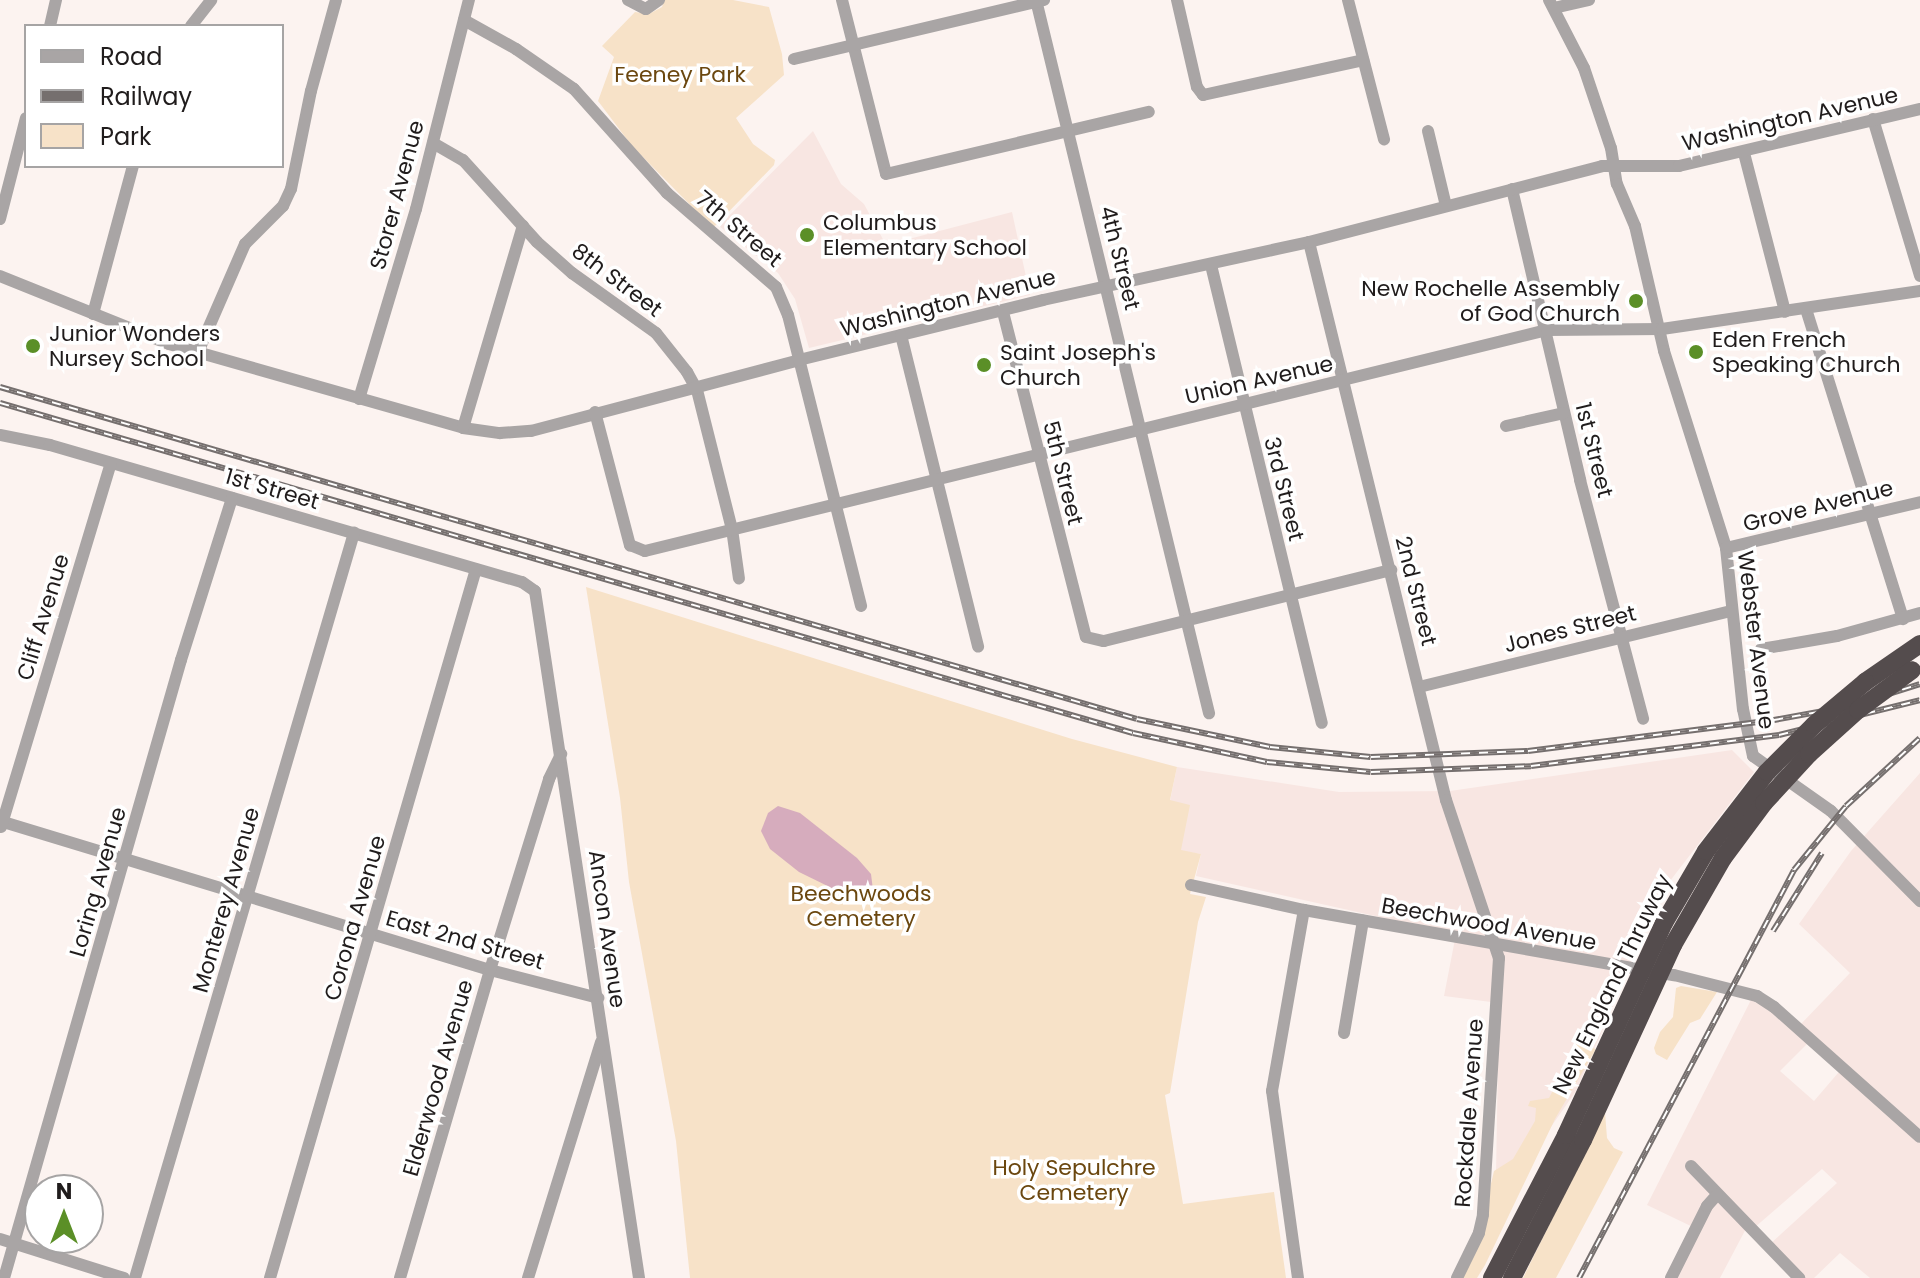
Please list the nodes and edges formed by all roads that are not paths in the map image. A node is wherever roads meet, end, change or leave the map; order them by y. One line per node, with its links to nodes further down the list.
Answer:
1 (56, 0): 14 (street)
2 (211, 0): 15 (street)
3 (336, 0): 47 (street)
4 (469, 0): 13 (street, Storer Avenue)
5 (628, 0): 6 (street)
6 (659, 0)
7 (842, 0): 16 (street)
8 (1039, 0): 16 (street); 23 (street, 4th Street)
9 (1177, 0): 18 (street)
10 (1348, 0): 18 (street)
11 (1589, 0): 12 (street)
12 (1551, 4): 28 (street, Webster Avenue)
13 (464, 20): 26 (street, Storer Avenue); 48 (street, 7th Street)
14 (50, 24)
15 (193, 24)
16 (854, 48): 17 (street); 23 (street)
17 (794, 59)
18 (1363, 60): 25 (street)
19 (1920, 109): 21 (street, Washington Avenue)
20 (1149, 112): 23 (street)
21 (1873, 119): 27 (street, Washington Avenue); 37 (street)
22 (24, 126): 32 (street)
23 (1068, 131): 38 (street, 4th Street)
24 (1428, 131): 31 (street)
25 (1384, 139)
26 (433, 143): 33 (street, 8th Street); 51 (street, Storer Avenue)
27 (1744, 153): 28 (street, Washington Avenue); 42 (street)
28 (1614, 166): 30 (street, Washington Avenue); 44 (street, Webster Avenue)
29 (132, 168): 43 (street)
30 (1512, 189): 31 (street, Washington Avenue); 45 (street, 1st Street)
31 (1446, 206): 34 (street, Washington Avenue)
32 (0, 219)
33 (523, 226): 50 (street, 8th Street); 56 (street)
34 (1309, 242): 35 (street, Washington Avenue); 49 (street, 2nd Street)
35 (1211, 265): 38 (street, Washington Avenue); 52 (street, 3rd Street)
36 (0, 276): 43 (street, Washington Avenue)
37 (1920, 276)
38 (1106, 286): 41 (street, Washington Avenue); 57 (street, 4th Street)
39 (1920, 291): 40 (street, Union Avenue)
40 (1806, 309): 42 (street, Union Avenue); 65 (street)
41 (1003, 312): 46 (street, Washington Avenue); 59 (street, 5th Street)
42 (1785, 312): 44 (street, Union Avenue)
43 (93, 314): 47 (street, Washington Avenue)
44 (1662, 329): 45 (street, Union Avenue); 68 (street, Webster Avenue)
45 (1547, 330): 49 (street, Union Avenue); 54 (street, 1st Street)
46 (901, 335): 48 (street, Washington Avenue); 61 (street)
47 (198, 352): 51 (street, Washington Avenue)
48 (799, 360): 50 (street, Washington Avenue); 64 (street, 7th Street)
49 (1343, 380): 52 (street, Union Avenue); 70 (street, 2nd Street)
50 (697, 390): 53 (street, Washington Avenue); 66 (street, 8th Street)
51 (359, 399): 56 (street, Washington Avenue)
52 (1242, 406): 57 (street, Union Avenue); 73 (street, 3rd Street)
53 (595, 412): 56 (street, Washington Avenue); 66 (street, Union Avenue)
54 (1564, 413): 55 (street); 79 (street, 1st Street)
55 (1506, 426)
56 (463, 428)
57 (1140, 428): 59 (street, Union Avenue); 78 (street, 4th Street)
58 (0, 435): 60 (street, 1st Street)
59 (1038, 454): 61 (street, Union Avenue); 78 (street, 5th Street)
60 (111, 463): 62 (street, 1st Street); 89 (street, Cliff Avenue)
61 (938, 480): 64 (street, Union Avenue); 81 (street)
62 (232, 498): 67 (street, 1st Street); 90 (street, Loring Avenue)
63 (1920, 502): 65 (street, Grove Avenue)
64 (838, 506): 66 (street, Union Avenue); 74 (street, 7th Street)
65 (1868, 514): 68 (street, Grove Avenue); 77 (street)
66 (732, 529): 71 (street, 8th Street)
67 (354, 533): 69 (street, 1st Street); 92 (street, Monterey Avenue)
68 (1726, 548): 75 (street, Webster Avenue)
69 (476, 569): 72 (street, 1st Street); 96 (street, Corona Avenue)
70 (1391, 570): 73 (street); 84 (street, 2nd Street)
71 (739, 579)
72 (531, 587): 88 (street, Ancon Avenue)
73 (1291, 596): 78 (street); 87 (street, 3rd Street)
74 (861, 606)
75 (1731, 611): 79 (street, Jones Street); 93 (street, Webster Avenue)
76 (1920, 613): 77 (street)
77 (1903, 619): 82 (street)
78 (1187, 620): 85 (street, 4th Street)
79 (1620, 636): 84 (street, Jones Street); 86 (street, 1st Street)
80 (1920, 644): 103 (highway, New England Thruway, bridge)
81 (978, 647)
82 (1761, 649)
83 (1916, 668): 103 (highway, New England Thruway, bridge)
84 (1419, 687): 97 (street, 2nd Street)
85 (1209, 713)
86 (1643, 719)
87 (1322, 723)
88 (561, 754): 98 (street, Elderwood Avenue); 99 (street, Ancon Avenue)
89 (1, 824): 90 (street, East 2nd Street)
90 (126, 861): 92 (street, East 2nd Street); 107 (street, Loring Avenue)
91 (1191, 885): 94 (street, Beechwood Avenue)
92 (249, 898): 96 (street, East 2nd Street); 111 (street, Monterey Avenue)
93 (1920, 901)
94 (1304, 910): 95 (street, Beechwood Avenue); 116 (street)
95 (1363, 921): 97 (street, Beechwood Avenue); 100 (street)
96 (372, 935): 98 (street, East 2nd Street); 112 (street, Corona Avenue)
97 (1497, 946): 102 (street, Beechwood Avenue); 117 (street, Rockdale Avenue)
98 (490, 970): 99 (street, East 2nd Street); 113 (street, Elderwood Avenue)
99 (598, 998): 101 (street, Ancon Avenue)
100 (1344, 1033)
101 (602, 1039): 114 (street); 115 (street, Ancon Avenue)
102 (1920, 1137)
103 (1575, 1138): 118 (highway, New England Thruway); 119 (highway, New England Thruway)
104 (1691, 1166): 105 (street)
105 (1717, 1195): 108 (street); 120 (street)
106 (0, 1239): 107 (street)
107 (14, 1243): 109 (street, Loring Avenue); 110 (street)
108 (1795, 1277)
109 (4, 1278)
110 (124, 1278)
111 (135, 1278)
112 (270, 1278)
113 (400, 1278)
114 (528, 1278)
115 (639, 1278)
116 (1298, 1278)
117 (1457, 1278)
118 (1492, 1278)
119 (1512, 1278)
120 (1671, 1278)

